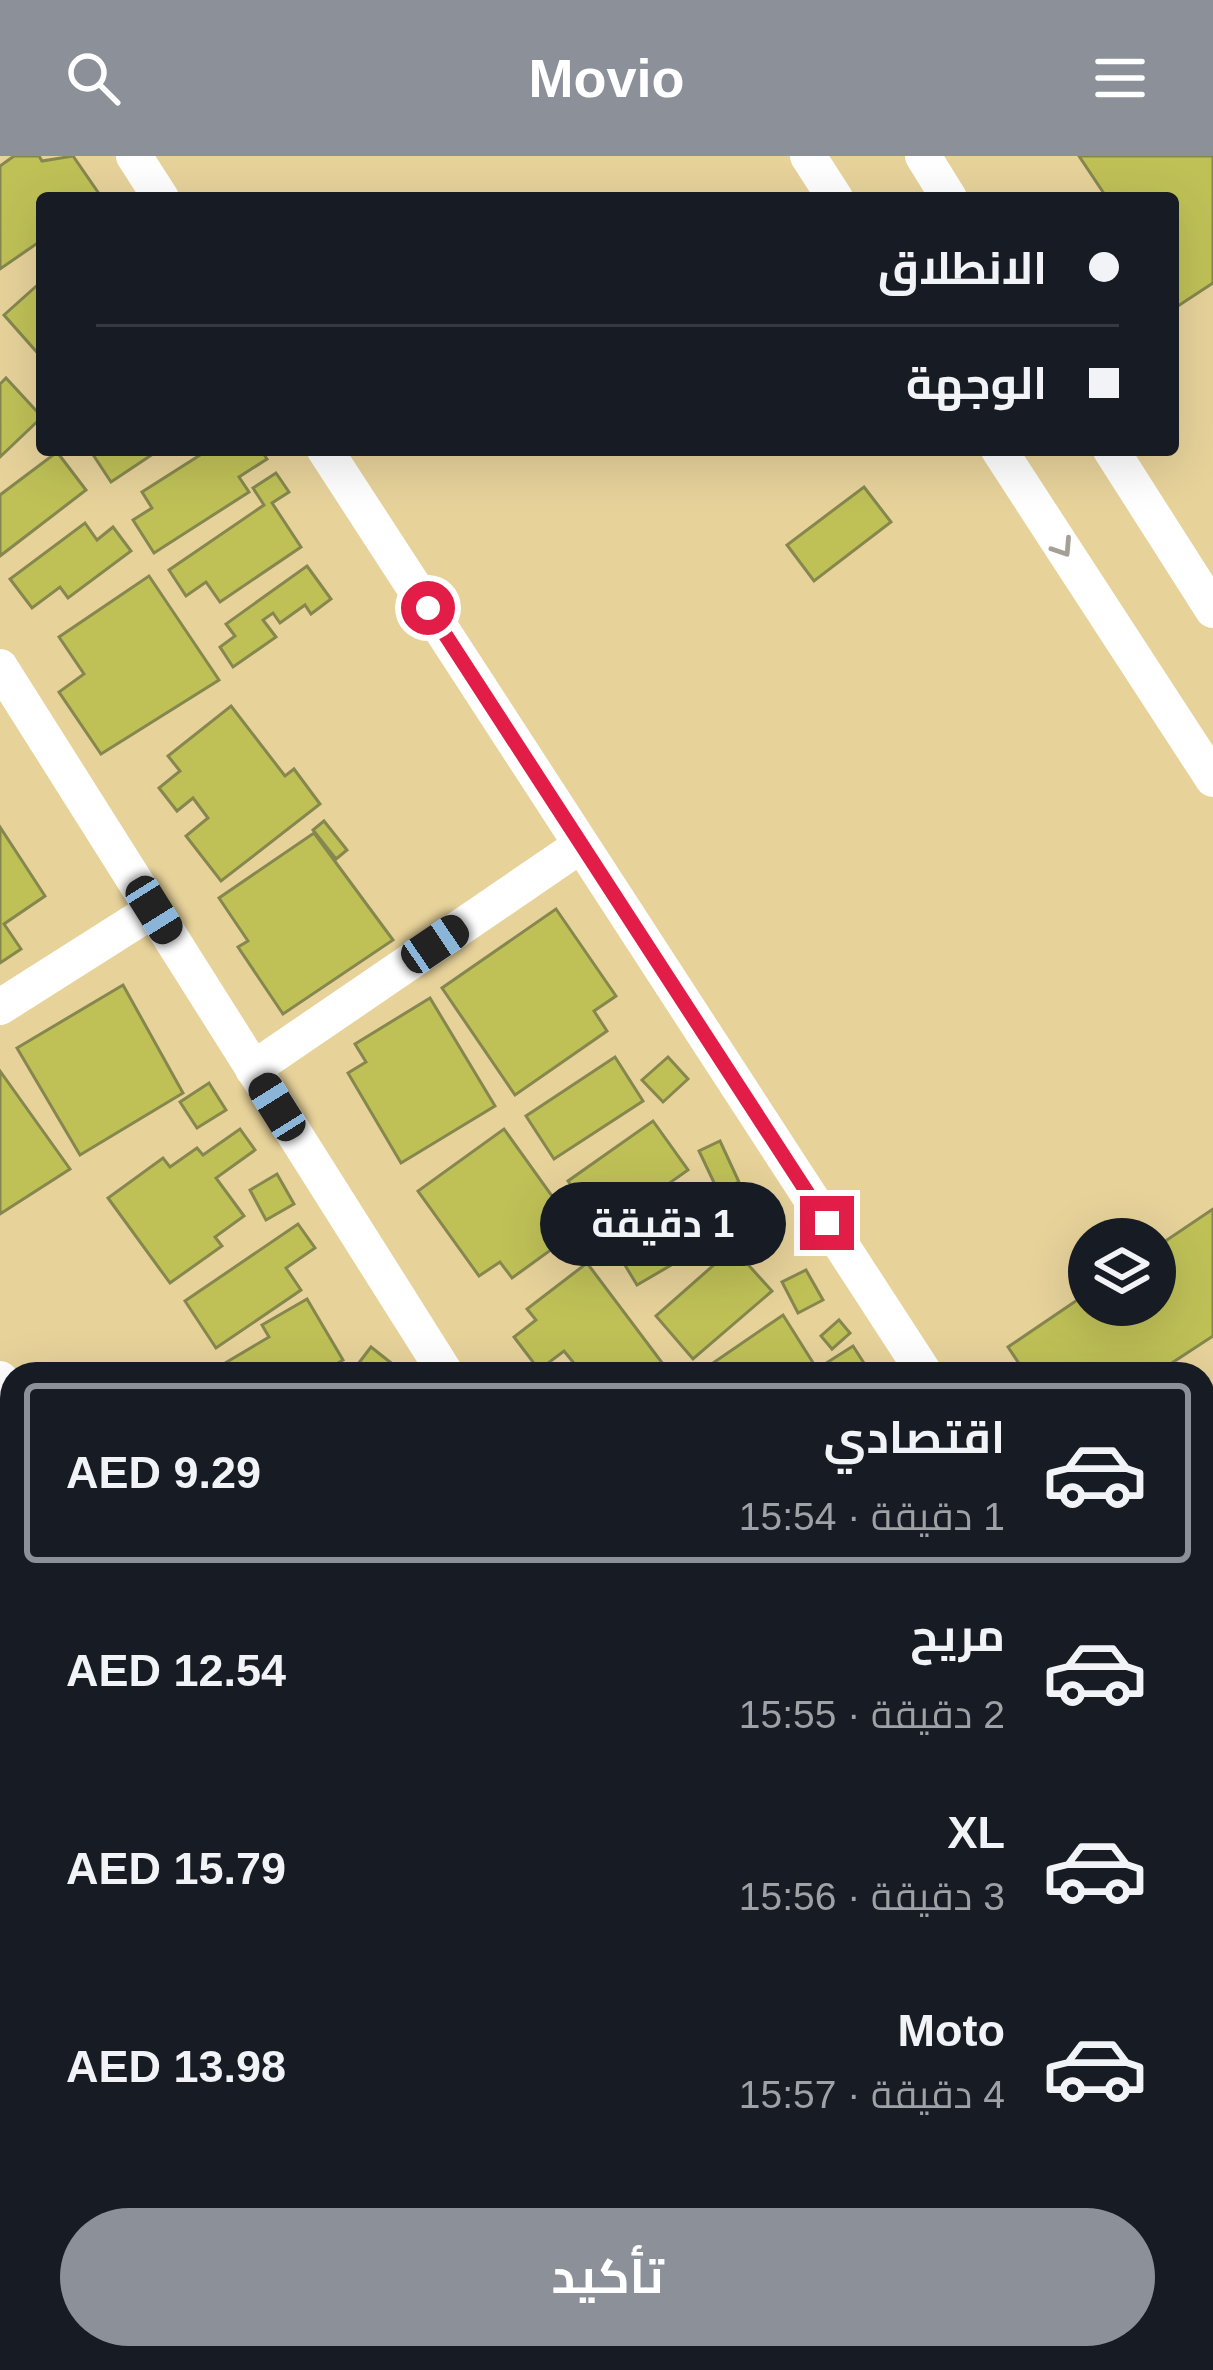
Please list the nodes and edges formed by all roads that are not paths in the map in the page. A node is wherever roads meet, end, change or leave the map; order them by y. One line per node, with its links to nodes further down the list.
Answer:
1 (134, 156): 4 (street)
2 (808, 156): 5 (street)
3 (922, 156): 6 (street)
4 (157, 192)
5 (831, 192)
6 (946, 192)
7 (329, 456): 13 (street)
8 (1003, 456): 12 (street, one-way to 12)
9 (1115, 456): 10 (street)
10 (1213, 610)
11 (0, 667): 14 (street)
12 (1213, 778)
13 (581, 845): 16 (street); 18 (street)
14 (154, 910): 15 (street); 16 (street)
15 (0, 1007)
16 (253, 1069): 17 (street)
17 (438, 1362)
18 (917, 1362)

